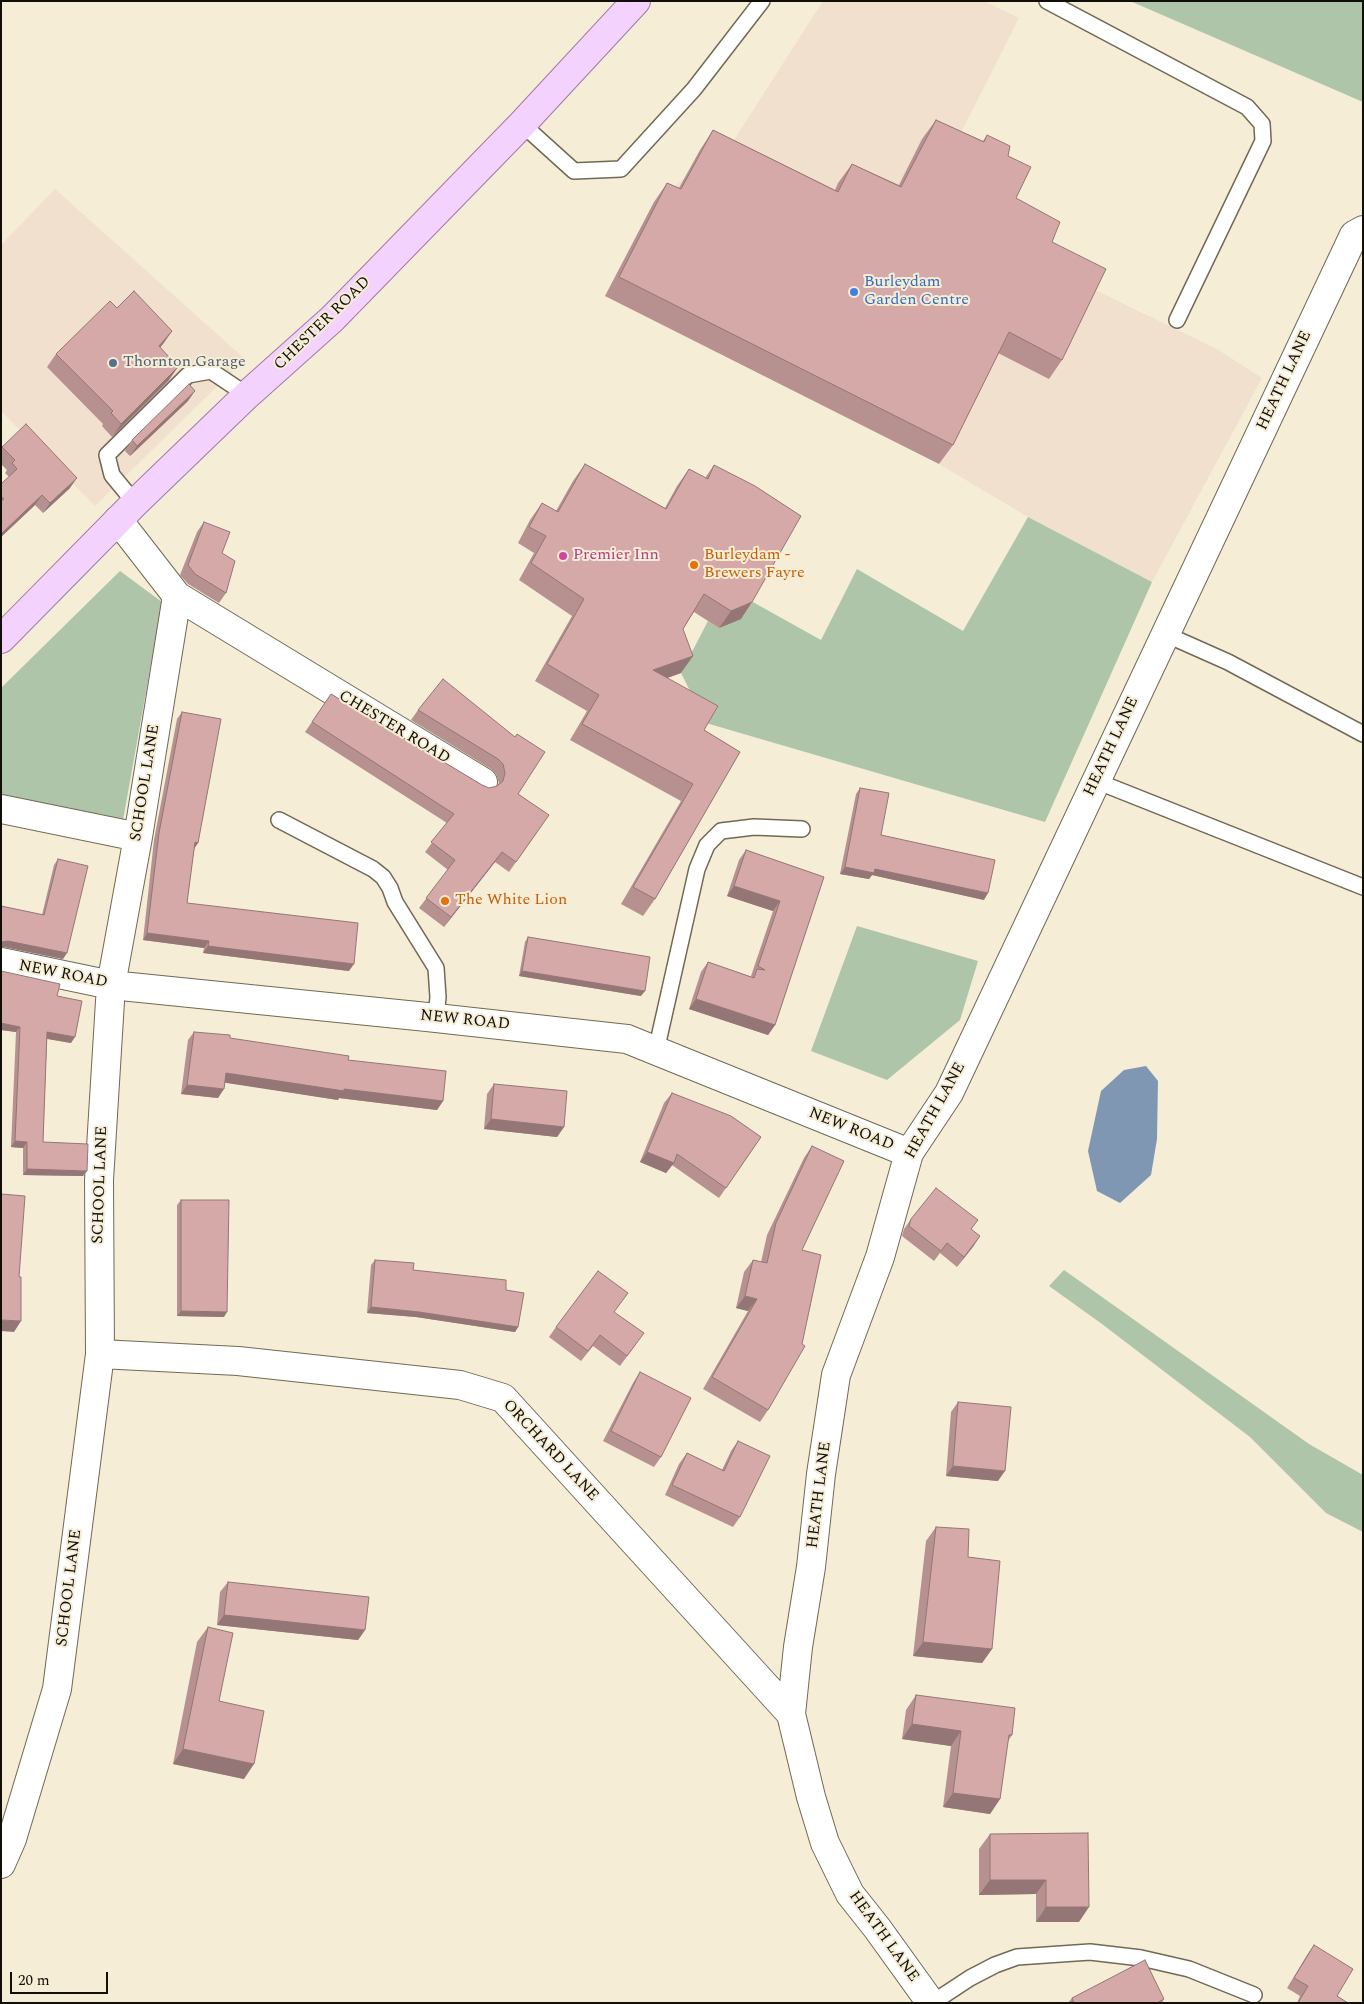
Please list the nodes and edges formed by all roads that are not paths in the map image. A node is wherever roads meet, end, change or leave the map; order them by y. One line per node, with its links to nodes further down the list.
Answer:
1 (636, 1): 4 (main road, CHESTER ROAD)
2 (762, 1): 4 (lane)
3 (1047, 1): 6 (lane)
4 (522, 124): 7 (main road, CHESTER ROAD)
5 (1363, 230): 10 (street, HEATH LANE)
6 (1177, 320)
7 (247, 395): 8 (main road, CHESTER ROAD); 8 (lane)
8 (126, 511): 9 (street); 11 (main road, CHESTER ROAD)
9 (177, 596): 14 (street, CHESTER ROAD); 18 (street, SCHOOL LANE)
10 (1166, 634): 12 (lane); 13 (street, HEATH LANE)
11 (1, 639)
12 (1363, 734)
13 (1096, 781): 19 (lane); 24 (street, HEATH LANE)
14 (483, 782)
15 (1, 809): 18 (street)
16 (279, 820): 22 (lane)
17 (802, 829): 23 (lane)
18 (138, 837): 21 (street, SCHOOL LANE)
19 (1363, 887)
20 (1, 962): 21 (street, NEW ROAD)
21 (111, 985): 22 (street, NEW ROAD); 25 (street, SCHOOL LANE)
22 (436, 1018): 23 (street, NEW ROAD)
23 (656, 1051): 24 (street, NEW ROAD)
24 (909, 1153): 26 (street, HEATH LANE)
25 (100, 1354): 26 (street, ORCHARD LANE); 27 (street, SCHOOL LANE)
26 (791, 1714): 29 (street, HEATH LANE)
27 (1, 1864)
28 (1254, 1996): 29 (lane)
29 (931, 2003)

